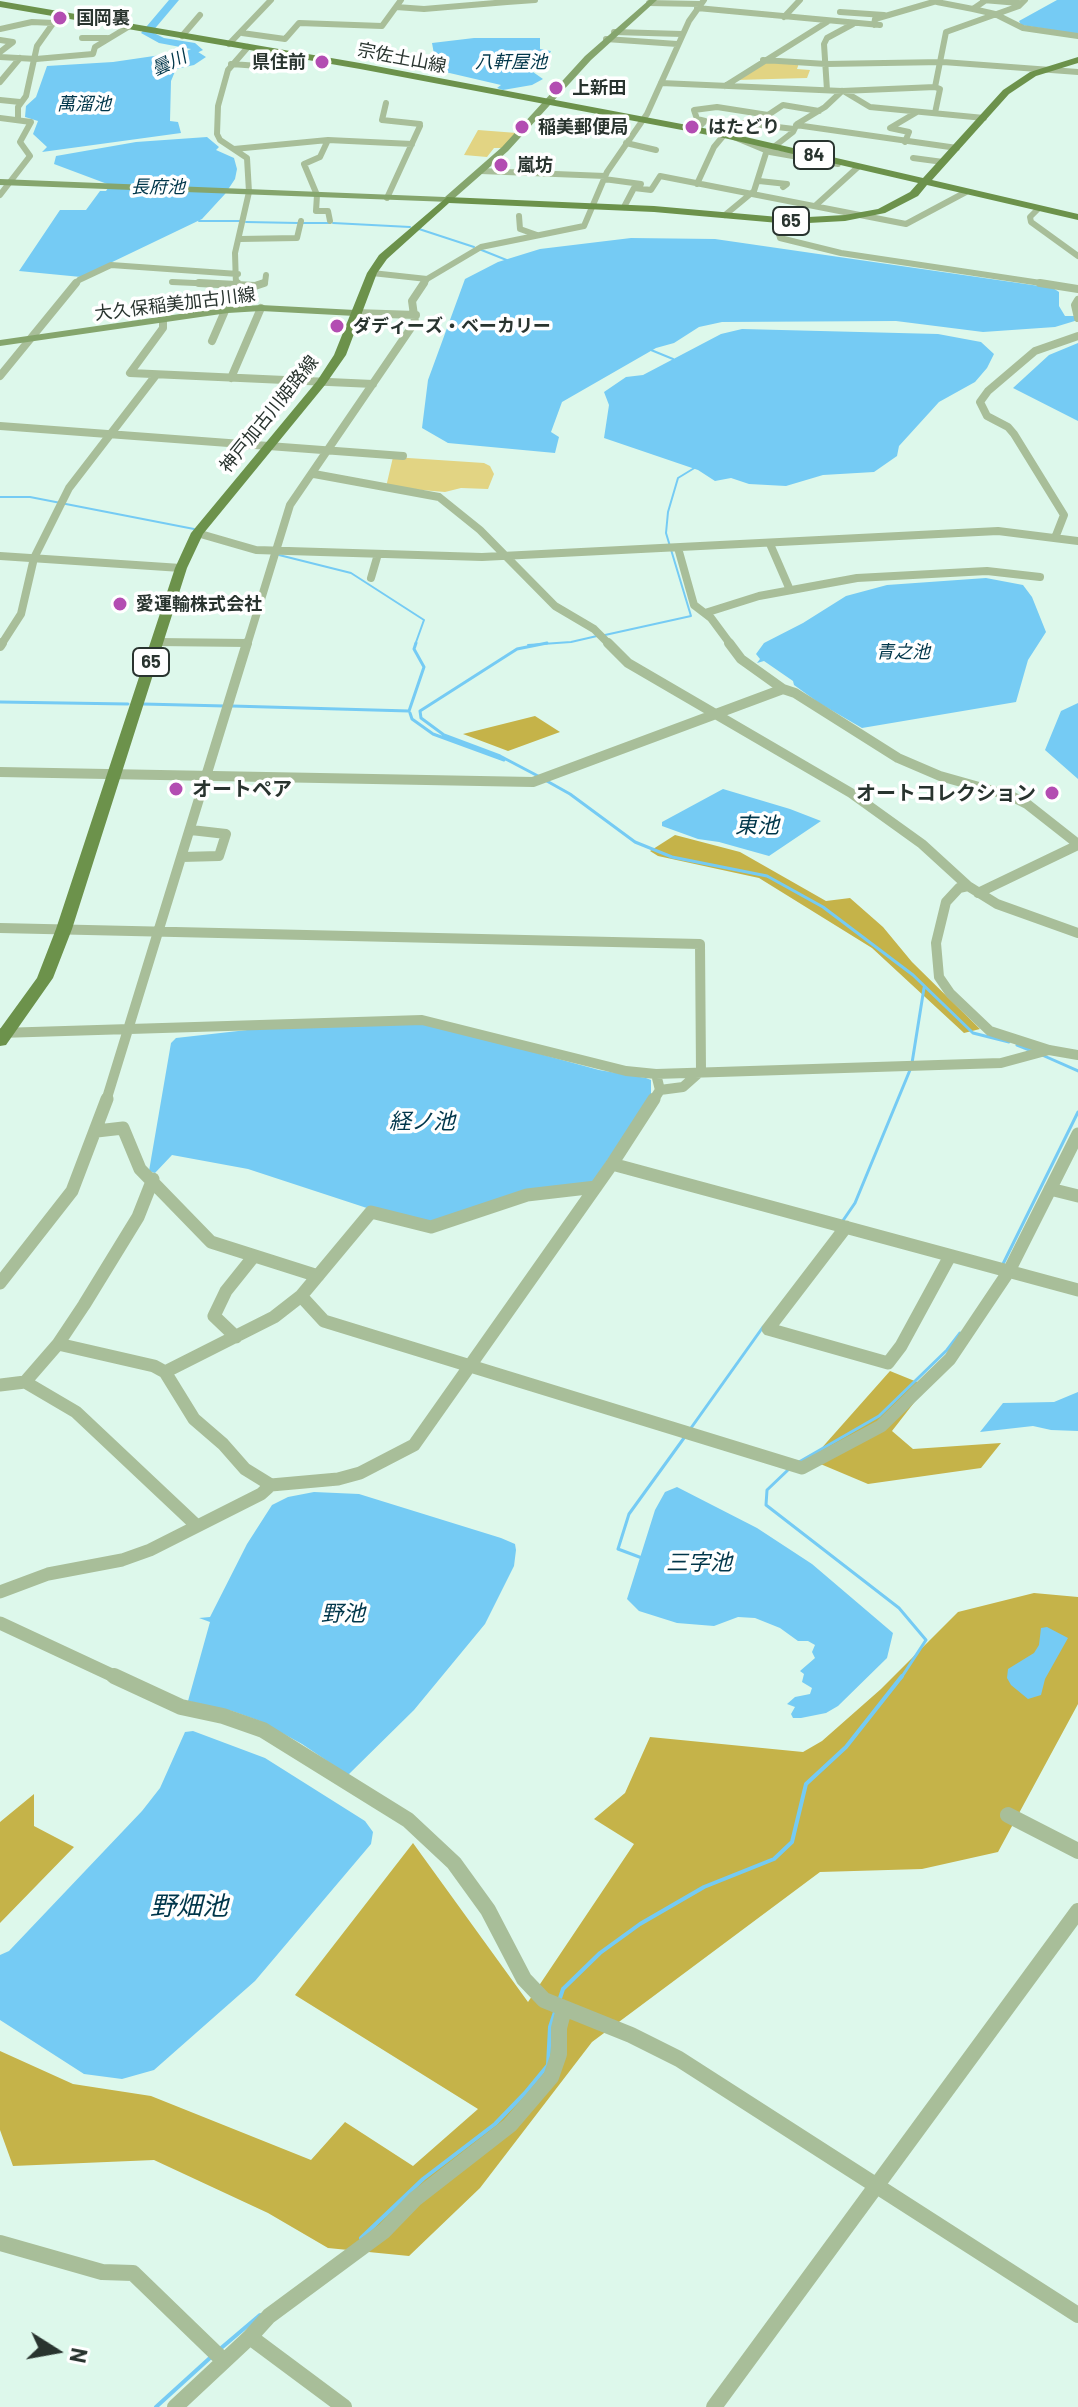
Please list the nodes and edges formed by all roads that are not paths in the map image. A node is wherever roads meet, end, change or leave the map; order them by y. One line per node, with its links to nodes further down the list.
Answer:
1 (271, 0): 28 (street)
2 (401, 0): 13 (street)
3 (535, 0): 6 (street)
4 (800, 0): 21 (street)
5 (984, 0): 9 (street); 14 (street)
6 (506, 1): 13 (street)
7 (939, 1): 14 (street); 20 (street)
8 (651, 2): 11 (street); 27 (main road)
9 (1024, 2): 16 (street)
10 (0, 4): 22 (main road, 宗佐土山線 / 84)
11 (700, 4): 21 (street); 29 (street)
12 (847, 4): 15 (street)
13 (396, 7): 28 (street)
14 (973, 9): 17 (street)
15 (840, 12): 20 (street); 23 (street)
16 (1004, 12): 17 (street); 19 (street)
17 (995, 14): 31 (street); 44 (street)
18 (200, 15): 30 (street)
19 (1021, 15)
20 (889, 16): 24 (street)
21 (784, 17): 23 (street)
22 (56, 19): 25 (main road, 宗佐土山線 / 84); 26 (street); 41 (street)
23 (832, 22): 24 (street); 42 (street)
24 (853, 24): 46 (street)
25 (128, 27): 30 (main road, 宗佐土山線 / 84); 33 (street)
26 (1, 28)
27 (614, 32): 29 (street); 34 (main road)
28 (242, 33): 36 (street)
29 (682, 34): 37 (street)
30 (182, 36): 36 (main road, 宗佐土山線 / 84)
31 (1078, 36)
32 (82, 38): 33 (street)
33 (109, 38): 41 (street)
34 (606, 39): 37 (street); 58 (main road)
35 (0, 40): 39 (street)
36 (229, 44): 38 (main road, 宗佐土山線 / 84)
37 (677, 44): 51 (street)
38 (248, 47): 45 (street); 58 (main road, 宗佐土山線 / 84)
39 (0, 55): 40 (street)
40 (20, 58): 41 (street); 50 (street)
41 (36, 59): 57 (street)
42 (763, 60): 46 (street); 53 (street)
43 (1078, 60): 48 (main road, 65)
44 (940, 62): 46 (street); 48 (street); 52 (street)
45 (231, 64): 47 (street); 78 (street)
46 (826, 64): 54 (street)
47 (273, 67)
48 (1043, 70): 49 (street); 64 (main road, 65)
49 (1078, 72)
50 (0, 82)
51 (661, 83): 53 (street); 66 (street)
52 (935, 87): 55 (street); 62 (street)
53 (729, 89): 54 (street)
54 (827, 90): 55 (street)
55 (842, 91): 60 (street); 61 (street)
56 (0, 100): 57 (street)
57 (20, 102): 65 (street)
58 (549, 102): 66 (main road, 宗佐土山線 / 84); 82 (main road)
59 (386, 103): 74 (street)
60 (819, 111): 68 (street); 69 (street)
61 (917, 112): 62 (street); 72 (street)
62 (935, 113): 64 (street)
63 (0, 118): 65 (street)
64 (984, 118): 77 (main road, 65)
65 (18, 119): 85 (street)
66 (643, 120): 69 (main road, 宗佐土山線 / 84); 73 (street)
67 (744, 123): 68 (street)
68 (795, 127): 72 (street); 76 (street)
69 (696, 130): 70 (main road, 宗佐土山線 / 84)
70 (729, 136): 76 (main road, 宗佐土山線 / 84); 88 (street)
71 (328, 140): 74 (street); 78 (street); 94 (street)
72 (905, 142): 75 (street)
73 (626, 143): 79 (street); 83 (street)
74 (412, 144): 95 (street)
75 (925, 145): 77 (street); 80 (street)
76 (771, 148): 81 (main road, 宗佐土山線 / 84); 84 (street)
77 (957, 148): 80 (main road, 65)
78 (234, 149): 90 (street)
79 (656, 150)
80 (943, 162): 86 (main road, 65)
81 (858, 167): 86 (main road, 宗佐土山線 / 84); 98 (street)
82 (481, 171): 83 (street); 96 (main road)
83 (604, 177): 87 (street); 97 (street)
84 (759, 181): 89 (street); 92 (street)
85 (5, 182): 90 (main road); 93 (street)
86 (926, 183): 91 (main road, 宗佐土山線 / 84); 102 (main road, 65)
87 (641, 184)
88 (697, 184): 92 (street); 99 (street)
89 (783, 187)
90 (249, 192): 94 (main road); 109 (street)
91 (966, 192): 100 (main road, 宗佐土山線 / 84); 102 (street)
92 (749, 194): 98 (street); 101 (street)
93 (0, 195)
94 (317, 195): 95 (main road); 106 (street)
95 (387, 198): 96 (main road)
96 (447, 200): 97 (main road, 65); 111 (main road, 神戸加古川姫路線 / 65)
97 (594, 206): 99 (main road, 65); 108 (street)
98 (815, 206): 102 (street)
99 (624, 207): 101 (main road, 65)
100 (1038, 209): 104 (main road, 宗佐土山線 / 84); 110 (street)
101 (725, 215): 107 (main road, 65)
102 (864, 215): 107 (main road, 65)
103 (519, 216): 108 (street)
104 (1078, 217)
105 (301, 221): 109 (street)
106 (330, 221)
107 (790, 221): 117 (street)
108 (537, 235): 114 (street)
109 (240, 239): 112 (street)
110 (1078, 256)
111 (372, 273): 114 (street); 121 (main road, 神戸加古川姫路線 / 65)
112 (238, 274): 116 (street); 126 (street)
113 (266, 275): 116 (street)
114 (427, 279): 122 (street)
115 (172, 282): 116 (street)
116 (236, 285): 120 (street)
117 (1078, 288)
118 (1078, 300): 123 (street)
119 (261, 308): 120 (main road, 大久保稲美加古川線); 121 (main road, 大久保稲美加古川線); 133 (street)
120 (228, 310): 124 (main road, 大久保稲美加古川線); 127 (street)
121 (355, 313): 122 (street); 134 (main road, 神戸加古川姫路線 / 65)
122 (416, 315): 135 (street)
123 (1077, 316)
124 (163, 321): 126 (main road, 大久保稲美加古川線); 130 (street)
125 (1078, 336): 143 (street)
126 (30, 339): 128 (main road, 大久保稲美加古川線); 131 (street)
127 (212, 341)
128 (0, 343)
129 (212, 362): 132 (street)
130 (156, 375): 132 (street); 137 (street)
131 (0, 376)
132 (212, 377): 133 (street)
133 (231, 378): 134 (street)
134 (321, 383): 135 (street); 138 (main road, 神戸加古川姫路線 / 65)
135 (373, 384): 139 (street)
136 (0, 426): 137 (street)
137 (109, 434): 138 (street); 151 (street)
138 (267, 447): 139 (street); 142 (main road, 神戸加古川姫路線 / 65)
139 (327, 452): 140 (street); 141 (street)
140 (403, 456)
141 (314, 474): 147 (street); 150 (street)
142 (197, 533): 147 (street); 152 (main road, 神戸加古川姫路線 / 65)
143 (1055, 538): 144 (street); 145 (street)
144 (1078, 541)
145 (770, 544): 146 (street); 155 (street)
146 (674, 548): 150 (street); 156 (street)
147 (277, 552): 148 (street); 158 (street)
148 (378, 554): 150 (street); 154 (street)
149 (0, 556): 151 (street)
150 (506, 557): 161 (street)
151 (34, 558): 152 (street); 159 (street)
152 (181, 568): 157 (main road, 神戸加古川姫路線 / 65)
153 (1040, 577): 155 (street)
154 (371, 578)
155 (790, 590): 156 (street)
156 (705, 613): 160 (street)
157 (157, 642): 158 (street); 163 (main road, 神戸加古川姫路線 / 65)
158 (247, 643): 164 (street)
159 (0, 646)
160 (783, 689): 161 (street); 166 (street)
161 (719, 713): 164 (street); 168 (street)
162 (0, 772): 163 (street)
163 (115, 775): 164 (street); 170 (main road, 神戸加古川姫路線 / 65)
164 (208, 776): 165 (street)
165 (191, 830): 167 (street); 167 (street)
166 (1078, 844): 168 (street)
167 (182, 857): 171 (street)
168 (973, 890): 172 (street); 175 (street)
169 (0, 928): 170 (street)
170 (64, 929): 171 (street); 174 (main road, 神戸加古川姫路線 / 65)
171 (158, 931): 173 (street); 177 (street)
172 (1078, 933)
173 (128, 1028): 174 (street); 178 (street); 180 (street)
174 (2, 1036)
175 (1049, 1050): 176 (street); 177 (street)
176 (1078, 1055)
177 (701, 1071): 178 (street); 179 (street)
178 (656, 1074): 179 (street)
179 (660, 1090): 182 (street)
180 (97, 1131): 183 (street); 192 (street)
181 (1078, 1134): 185 (street)
182 (612, 1164): 184 (street); 187 (street)
183 (153, 1179): 188 (street); 196 (street)
184 (596, 1187): 191 (street); 197 (street)
185 (1050, 1189): 186 (street); 190 (street)
186 (1078, 1196)
187 (846, 1227): 189 (street); 189 (street)
188 (254, 1256): 191 (street); 195 (street)
189 (950, 1256): 190 (street)
190 (1009, 1271): 193 (street); 197 (street)
191 (318, 1276): 194 (street)
192 (0, 1283)
193 (1078, 1290)
194 (301, 1296): 195 (street); 197 (street)
195 (236, 1337): 198 (street)
196 (58, 1344): 198 (street); 199 (street)
197 (470, 1366): 201 (street)
198 (165, 1372): 201 (street)
199 (25, 1382): 200 (street); 202 (street)
200 (0, 1385)
201 (271, 1485): 202 (street)
202 (196, 1525): 203 (street)
203 (0, 1592)
204 (0, 1623): 208 (street)
205 (1008, 1815): 206 (street)
206 (1078, 1851)
207 (1078, 1911): 209 (street)
208 (564, 2009): 209 (street); 212 (street)
209 (876, 2186): 211 (street); 216 (street)
210 (0, 2243): 213 (street)
211 (1078, 2315)
212 (250, 2337): 213 (street); 215 (street)
213 (224, 2361): 214 (street)
214 (175, 2407)
215 (344, 2407)
216 (714, 2407)

